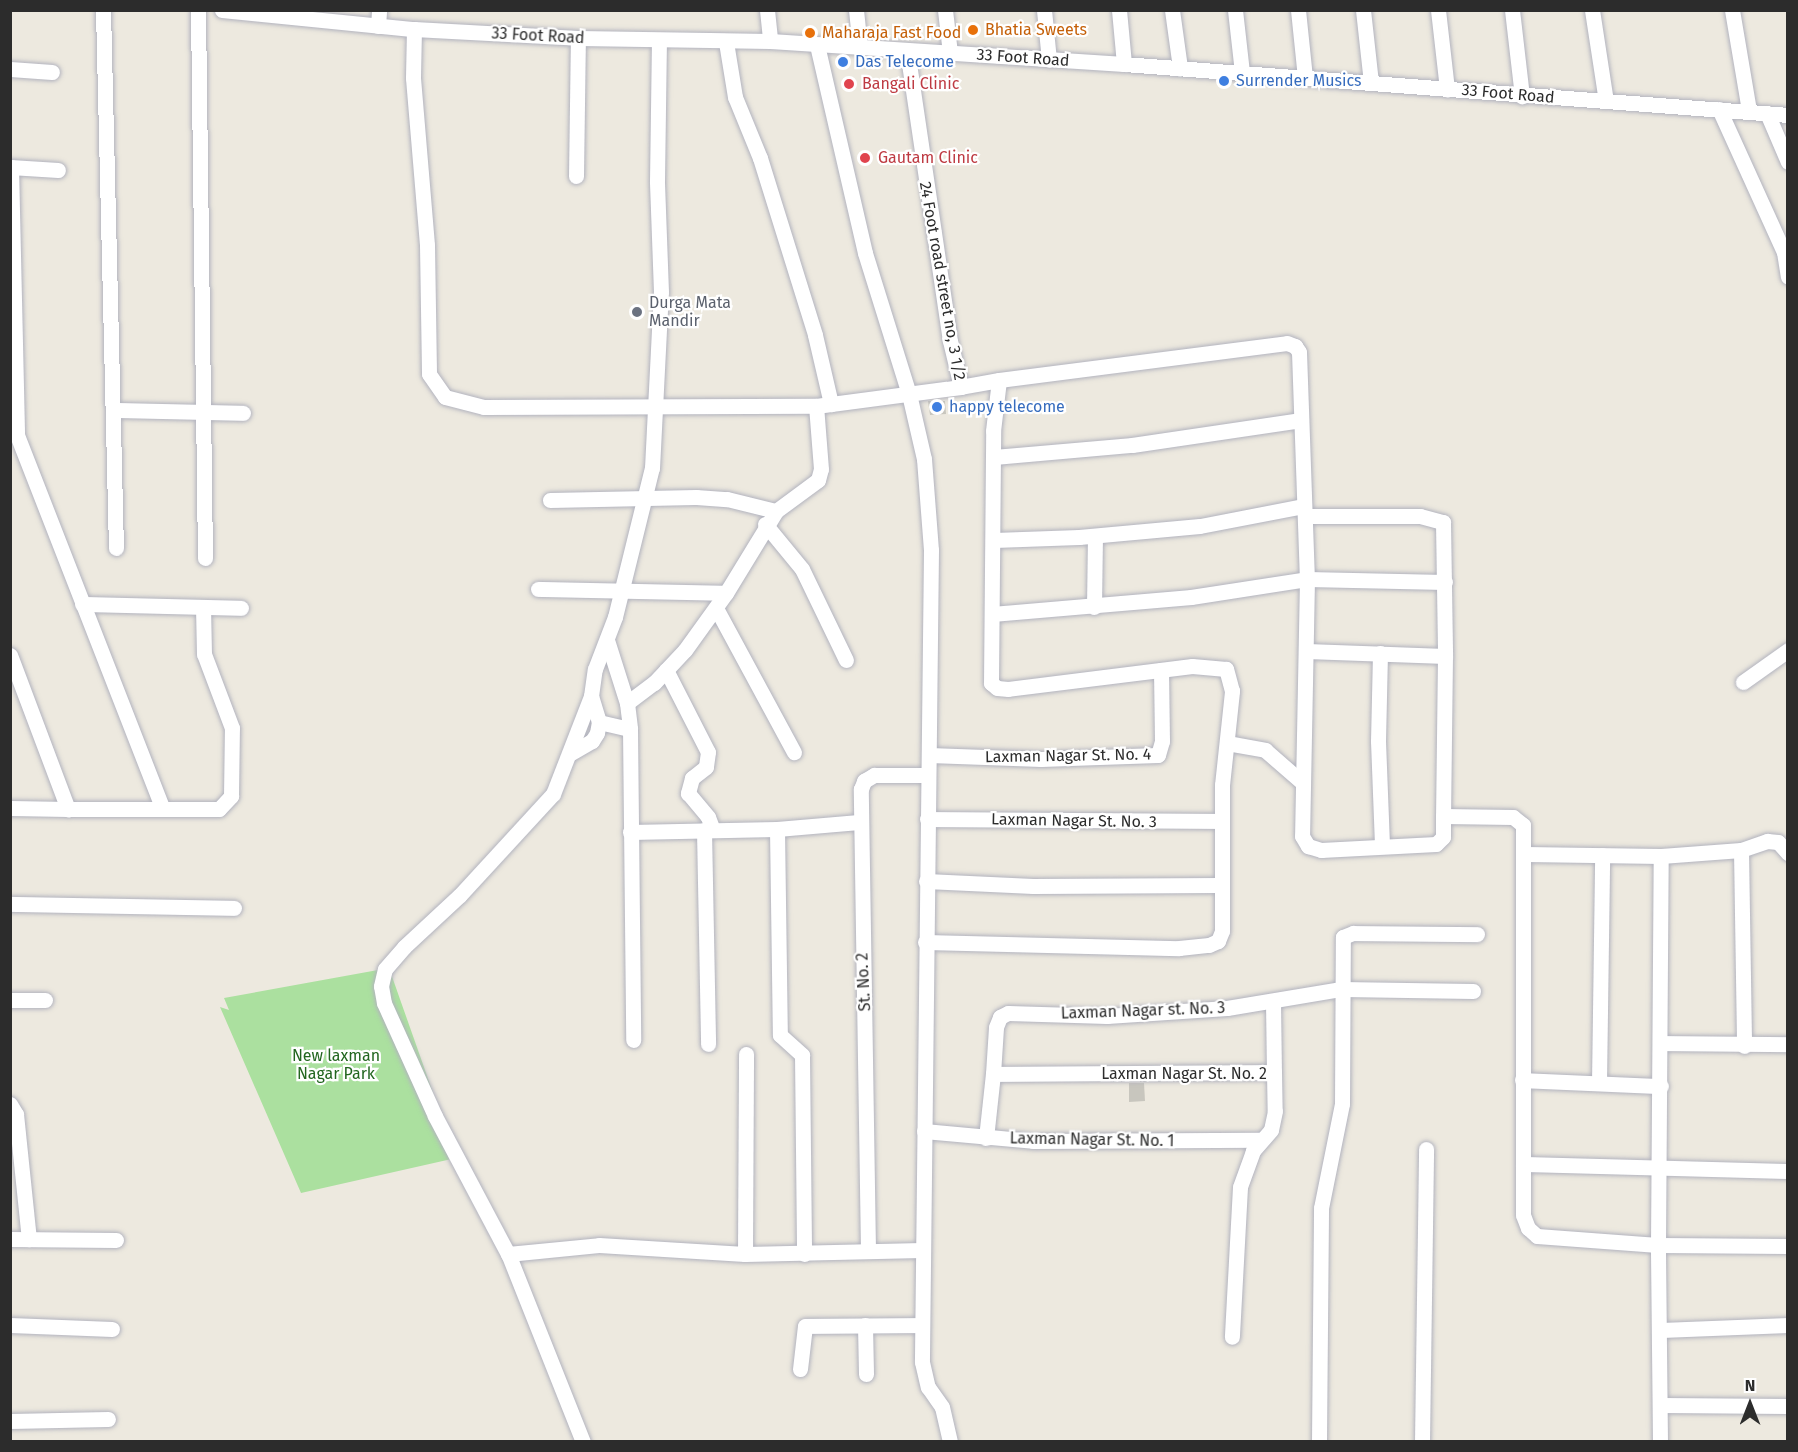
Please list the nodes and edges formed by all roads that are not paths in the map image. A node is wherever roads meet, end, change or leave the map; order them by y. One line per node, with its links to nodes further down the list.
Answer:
1 (104, 10): 54 (street)
2 (198, 10): 55 (street)
3 (222, 10): 17 (street, 33 Foot Road)
4 (767, 10): 22 (street)
5 (856, 10): 25 (street)
6 (945, 10): 27 (street)
7 (1044, 10): 28 (street)
8 (1119, 10): 29 (street)
9 (1172, 10): 31 (street)
10 (1235, 10): 33 (street)
11 (1298, 10): 34 (street)
12 (1363, 10): 35 (street)
13 (1438, 10): 36 (street)
14 (1512, 10): 37 (street)
15 (1592, 10): 38 (street)
16 (1732, 10): 40 (street)
17 (272, 13): 18 (street, 33 Foot Road)
18 (379, 18): 19 (street, 33 Foot Road)
19 (414, 29): 20 (street, 33 Foot Road); 53 (street, 24 Foot road street no, 3 1/2)
20 (578, 38): 21 (street, 33 Foot Road); 46 (street)
21 (659, 40): 23 (street, 33 Foot Road); 53 (street)
22 (770, 41): 23 (street, 33 Foot Road); 24 (street, 33 Foot Road)
23 (726, 42): 52 (street)
24 (817, 45): 25 (street, 33 Foot Road); 51 (street)
25 (860, 47): 26 (street, 33 Foot Road)
26 (907, 51): 27 (street, 33 Foot Road); 50 (street, 24 Foot road street no, 3 1/2)
27 (950, 53): 28 (street, 33 Foot Road)
28 (1049, 60): 29 (street, 33 Foot Road)
29 (1124, 64): 31 (street, 33 Foot Road)
30 (10, 69): 32 (street)
31 (1180, 69): 33 (street, 33 Foot Road)
32 (52, 72)
33 (1242, 72): 34 (street, 33 Foot Road)
34 (1305, 78): 35 (street, 33 Foot Road)
35 (1371, 82): 36 (street, 33 Foot Road)
36 (1447, 89): 37 (street, 33 Foot Road)
37 (1522, 96): 38 (street, 33 Foot Road)
38 (1606, 101): 39 (street, 33 Foot Road)
39 (1719, 109): 40 (street, 33 Foot Road); 47 (street)
40 (1749, 111): 41 (street, 33 Foot Road)
41 (1767, 113): 42 (street, 33 Foot Road); 43 (street)
42 (1788, 115)
43 (1788, 162)
44 (11, 167): 45 (street); 73 (street)
45 (58, 170)
46 (576, 176)
47 (1786, 252): 48 (street)
48 (1788, 277)
49 (999, 380): 50 (street); 57 (street); 58 (street)
50 (961, 387): 51 (street, 24 Foot road street no, 3 1/2)
51 (909, 394): 52 (street, 24 Foot road street no, 3 1/2); 96 (street)
52 (823, 405): 53 (street, 24 Foot road street no, 3 1/2); 61 (street)
53 (656, 407): 59 (street)
54 (114, 410): 55 (street); 66 (street)
55 (203, 412): 56 (street); 67 (street)
56 (243, 413)
57 (1301, 420): 58 (street); 62 (street)
58 (994, 457): 65 (street)
59 (645, 498): 60 (street); 61 (street); 71 (street)
60 (550, 500)
61 (776, 511): 63 (street)
62 (1305, 511): 64 (street); 68 (street); 69 (street)
63 (765, 524): 72 (street); 85 (street)
64 (1095, 536): 65 (street); 75 (street)
65 (994, 540): 78 (street)
66 (116, 548)
67 (204, 558)
68 (1307, 579): 69 (street); 75 (street); 80 (street)
69 (1445, 582): 84 (street)
70 (538, 589): 71 (street)
71 (621, 589): 72 (street); 79 (street)
72 (726, 593): 77 (street)
73 (82, 604): 74 (street); 101 (street)
74 (203, 606): 76 (street); 101 (street)
75 (1094, 607): 78 (street)
76 (241, 608)
77 (716, 608): 86 (street); 94 (street)
78 (992, 614): 87 (street)
79 (607, 640): 89 (street); 90 (street)
80 (1307, 651): 81 (street); 98 (street)
81 (1380, 653): 84 (street); 109 (street)
82 (1786, 654): 88 (street)
83 (10, 655): 100 (street)
84 (1445, 656): 102 (street)
85 (846, 660)
86 (666, 670): 90 (street); 107 (street)
87 (1161, 670): 93 (street); 96 (street, Laxman Nagar St. No. 4)
88 (1743, 682)
89 (591, 696): 91 (street); 95 (street)
90 (627, 703): 92 (street)
91 (599, 722): 92 (street); 95 (street)
92 (630, 729): 108 (street)
93 (1227, 743): 98 (street); 104 (street)
94 (794, 752)
95 (571, 753): 152 (street)
96 (928, 755): 97 (street)
97 (928, 775): 103 (street); 105 (street, St. No. 2)
98 (1303, 783): 109 (street)
99 (10, 808): 100 (street)
100 (68, 809): 101 (street)
101 (163, 809)
102 (1443, 816): 109 (street); 112 (street)
103 (927, 819): 104 (street, Laxman Nagar St. No. 3); 115 (street)
104 (1221, 821): 116 (street)
105 (859, 822): 106 (street); 150 (street, St. No. 2)
106 (777, 829): 107 (street); 154 (street)
107 (709, 830): 108 (street); 129 (street)
108 (630, 832): 126 (street)
109 (1382, 846)
110 (1741, 850): 111 (street); 114 (street); 130 (street)
111 (1788, 853)
112 (1525, 854): 113 (street); 134 (street)
113 (1602, 855): 114 (street); 135 (street)
114 (1661, 856): 127 (street)
115 (926, 881): 116 (street); 120 (street)
116 (1220, 885): 120 (street)
117 (10, 904): 118 (street)
118 (234, 908)
119 (1477, 934): 121 (street)
120 (925, 942): 138 (street)
121 (1341, 989): 122 (street, Laxman Nagar st. No. 3); 125 (street, Laxman Nagar st. No. 3); 170 (street)
122 (1473, 991)
123 (10, 1000): 124 (street)
124 (45, 1000)
125 (1273, 1002): 132 (street); 133 (street, Laxman Nagar st. No. 3)
126 (633, 1040)
127 (1662, 1043): 130 (street); 136 (street)
128 (1788, 1043): 130 (street)
129 (708, 1044)
130 (1744, 1046)
131 (746, 1054): 153 (street)
132 (1274, 1072): 133 (street, Laxman Nagar St. No. 2); 140 (street, Laxman Nagar St. No. 2)
133 (993, 1074): 139 (street)
134 (1522, 1080): 135 (street); 142 (street)
135 (1599, 1083): 136 (street)
136 (1661, 1086): 143 (street)
137 (10, 1104): 146 (street)
138 (924, 1131): 139 (street, Laxman Nagar St. No. 1); 151 (street)
139 (986, 1138): 140 (street, Laxman Nagar St. No. 1)
140 (1261, 1140): 161 (street, Laxman Nagar St. No. 2)
141 (1426, 1149): 171 (street)
142 (1523, 1164): 143 (street); 148 (street)
143 (1659, 1167): 144 (street); 148 (street)
144 (1788, 1171)
145 (10, 1239): 146 (street)
146 (29, 1239): 147 (street)
147 (116, 1240)
148 (1658, 1245): 149 (street); 160 (street)
149 (1788, 1246)
150 (868, 1250): 151 (street); 154 (street)
151 (922, 1250): 157 (street)
152 (508, 1254): 153 (street); 168 (street)
153 (745, 1254): 154 (street)
154 (804, 1254)
155 (10, 1325): 159 (street)
156 (865, 1325): 157 (street); 162 (street); 163 (street)
157 (922, 1325): 169 (street)
158 (1788, 1325): 160 (street)
159 (112, 1329)
160 (1661, 1330): 164 (street)
161 (1232, 1337)
162 (800, 1369)
163 (866, 1374)
164 (1661, 1405): 165 (street); 172 (street)
165 (1788, 1406)
166 (108, 1419): 167 (street)
167 (10, 1421)
168 (583, 1442)
169 (950, 1442)
170 (1319, 1442)
171 (1422, 1442)
172 (1660, 1442)

